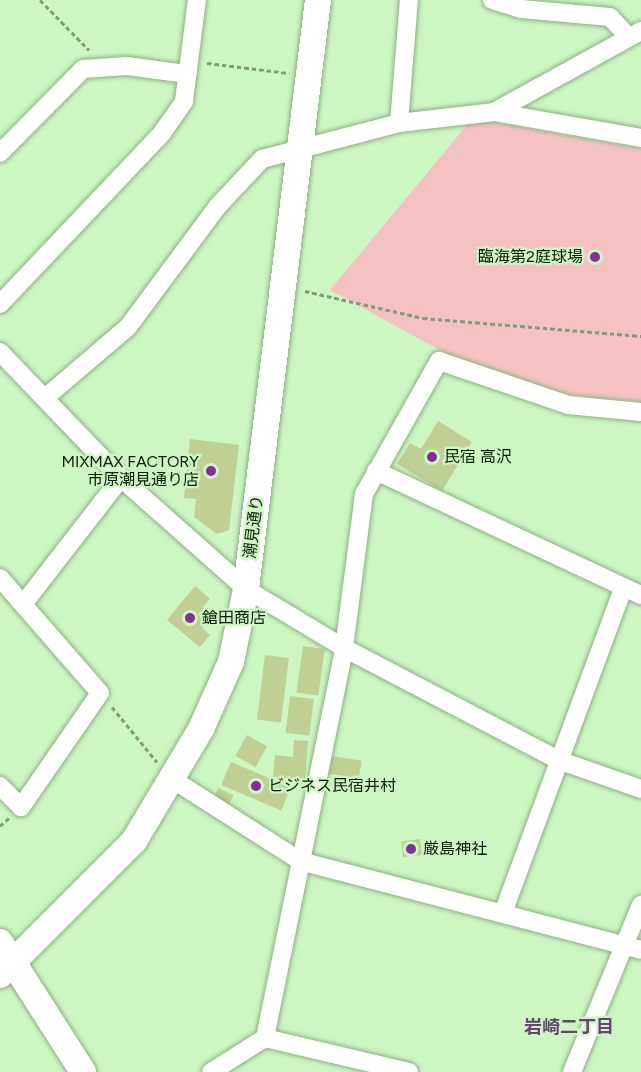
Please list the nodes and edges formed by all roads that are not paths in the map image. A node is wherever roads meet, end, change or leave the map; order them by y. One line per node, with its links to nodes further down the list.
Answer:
1 (197, 0): 6 (street)
2 (318, 0): 10 (street, 潮見通り)
3 (409, 0): 8 (street)
4 (492, 0): 5 (street)
5 (635, 34): 7 (street)
6 (188, 68): 11 (street); 12 (street)
7 (494, 112): 8 (street); 9 (street)
8 (399, 123): 10 (street)
9 (641, 138)
10 (300, 148): 14 (street); 20 (street, 潮見通り)
11 (0, 153)
12 (0, 304)
13 (0, 352): 14 (street)
14 (46, 398): 17 (street)
15 (641, 412): 16 (street)
16 (376, 471): 19 (street); 23 (street)
17 (120, 478): 20 (street); 22 (street)
18 (0, 578): 22 (street)
19 (623, 588): 21 (street); 24 (street)
20 (246, 589): 23 (street); 25 (street, 潮見通り)
21 (641, 595)
22 (24, 603): 26 (street)
23 (344, 648): 24 (street); 28 (street)
24 (558, 760): 27 (street); 30 (street)
25 (172, 779): 28 (street); 32 (street, 潮見通り)
26 (0, 786)
27 (641, 789)
28 (300, 861): 30 (street); 33 (street)
29 (641, 905): 31 (street)
30 (503, 913): 31 (street)
31 (632, 948): 37 (street)
32 (4, 960): 34 (street)
33 (265, 1038): 35 (street); 36 (street)
34 (83, 1072)
35 (211, 1072)
36 (409, 1072)
37 (572, 1072)

